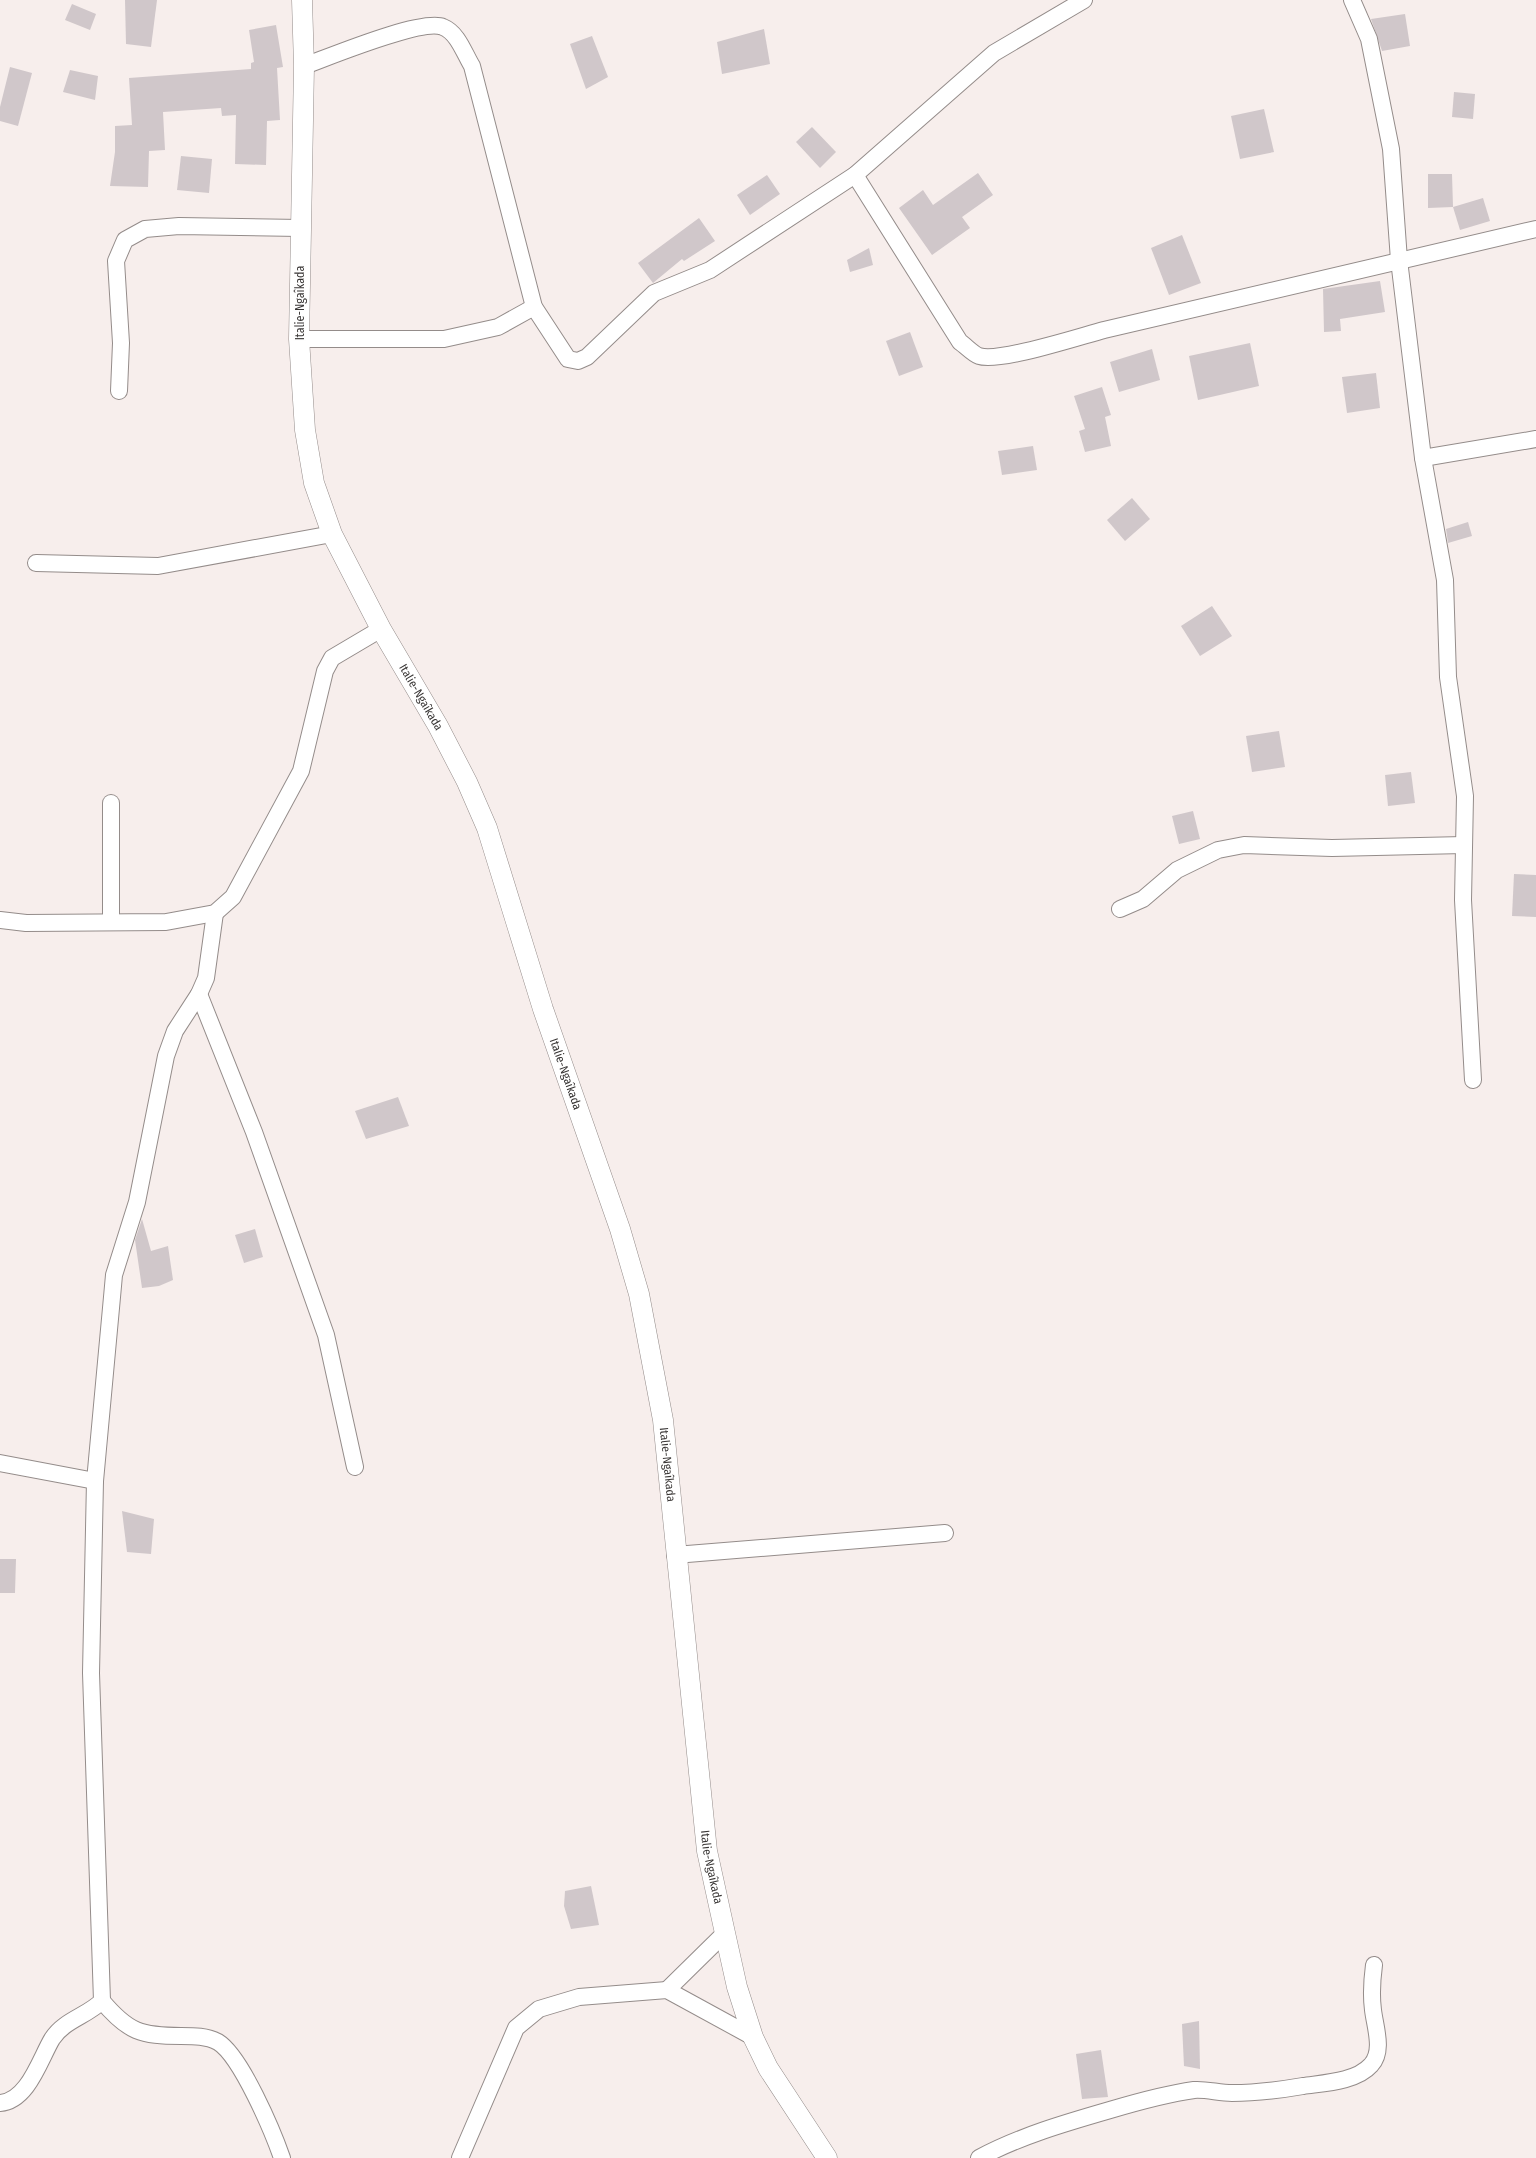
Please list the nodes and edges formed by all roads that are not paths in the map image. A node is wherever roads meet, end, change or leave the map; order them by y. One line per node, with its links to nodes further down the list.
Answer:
1 (302, 0): 4 (street, Italie-Ngaîkada)
2 (1084, 0): 5 (street)
3 (1352, 0): 8 (street)
4 (304, 66): 6 (street, Italie-Ngaîkada); 9 (street)
5 (854, 175): 8 (street); 9 (street)
6 (300, 228): 10 (street, Italie-Ngaîkada); 11 (street)
7 (1536, 229): 8 (street)
8 (1398, 260): 13 (street)
9 (534, 307): 10 (street)
10 (299, 339): 14 (street, Italie-Ngaîkada)
11 (119, 391)
12 (1536, 439): 13 (street)
13 (1423, 458): 18 (street)
14 (332, 534): 15 (street); 16 (street, Italie-Ngaîkada)
15 (36, 563)
16 (381, 629): 20 (street); 29 (street, Italie-Ngaîkada)
17 (111, 803): 22 (street)
18 (1464, 845): 19 (street); 24 (street)
19 (1120, 909)
20 (215, 913): 22 (street); 23 (street)
21 (0, 920): 22 (street)
22 (111, 922)
23 (199, 994): 26 (street); 27 (street)
24 (1473, 1080)
25 (0, 1463): 27 (street)
26 (355, 1467)
27 (95, 1481): 33 (street)
28 (945, 1533): 29 (street)
29 (675, 1555): 30 (street, Italie-Ngaîkada)
30 (725, 1933): 32 (street); 34 (street, Italie-Ngaîkada)
31 (1374, 1965): 39 (street)
32 (667, 1990): 34 (street); 37 (street)
33 (102, 2001): 35 (street); 36 (street)
34 (753, 2037): 38 (street, Italie-Ngaîkada)
35 (0, 2103)
36 (282, 2158)
37 (460, 2158)
38 (827, 2158)
39 (978, 2158)

